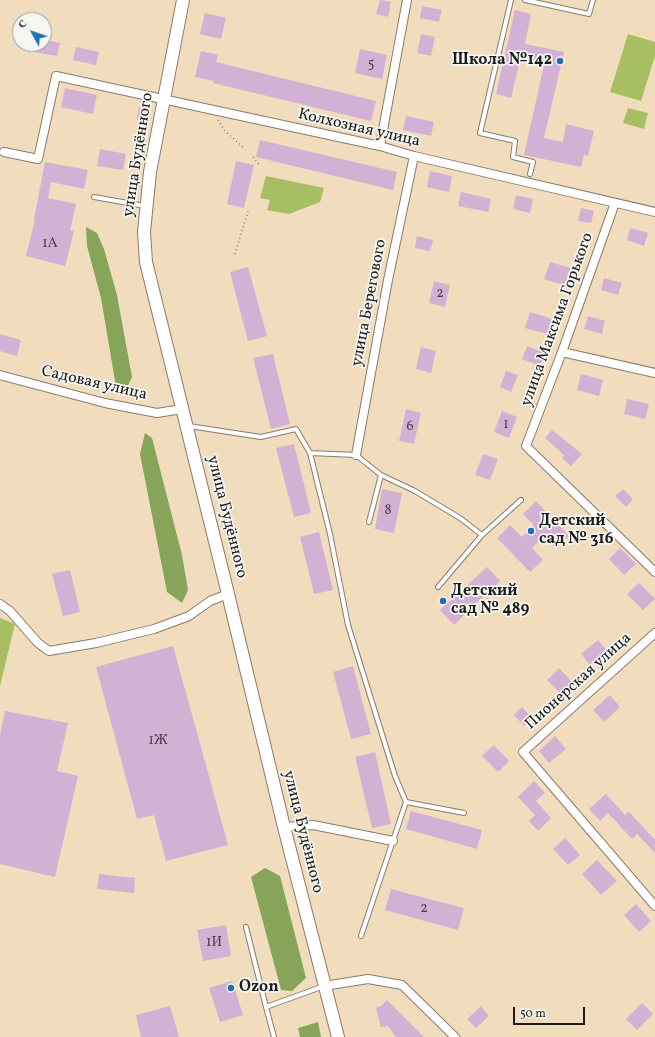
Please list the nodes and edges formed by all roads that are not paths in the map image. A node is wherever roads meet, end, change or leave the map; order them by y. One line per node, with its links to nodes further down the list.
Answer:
1 (183, 0): 6 (main road, улица Будённого)
2 (407, 0): 7 (street)
3 (511, 0): 10 (lane)
4 (525, 0): 5 (lane)
5 (593, 0)
6 (163, 100): 7 (street, Колхозная улица); 8 (street, Колхозная улица); 13 (main road, улица Будённого)
7 (380, 146): 9 (street, Колхозная улица)
8 (4, 152)
9 (414, 156): 12 (street, Колхозная улица); 21 (street, улица Берегового)
10 (530, 174)
11 (94, 197): 13 (lane)
12 (615, 203): 14 (street, Колхозная улица); 15 (street, улица Максима Горького)
13 (145, 206): 18 (main road, улица Будённого)
14 (655, 212)
15 (562, 352): 16 (street); 26 (street, улица Максима Горького)
16 (655, 373)
17 (0, 376): 18 (street, Садовая улица)
18 (182, 409): 19 (main road, улица Будённого)
19 (187, 426): 20 (lane); 28 (main road, улица Будённого)
20 (310, 453): 21 (lane); 31 (lane)
21 (356, 455): 22 (lane)
22 (381, 475): 24 (lane); 25 (lane)
23 (521, 500): 25 (lane)
24 (370, 522)
25 (482, 535): 27 (lane)
26 (655, 572)
27 (438, 587)
28 (228, 594): 29 (street); 33 (main road, улица Будённого)
29 (0, 604)
30 (655, 632): 35 (street, Пионерская улица)
31 (406, 802): 32 (lane); 34 (lane)
32 (464, 814)
33 (284, 827): 34 (street); 38 (main road, улица Будённого)
34 (393, 841): 37 (lane)
35 (655, 906)
36 (246, 927): 39 (lane)
37 (361, 936)
38 (324, 986): 39 (lane); 41 (main road, улица Будённого); 42 (street)
39 (266, 1007): 40 (lane)
40 (274, 1037)
41 (338, 1037)
42 (455, 1037)

